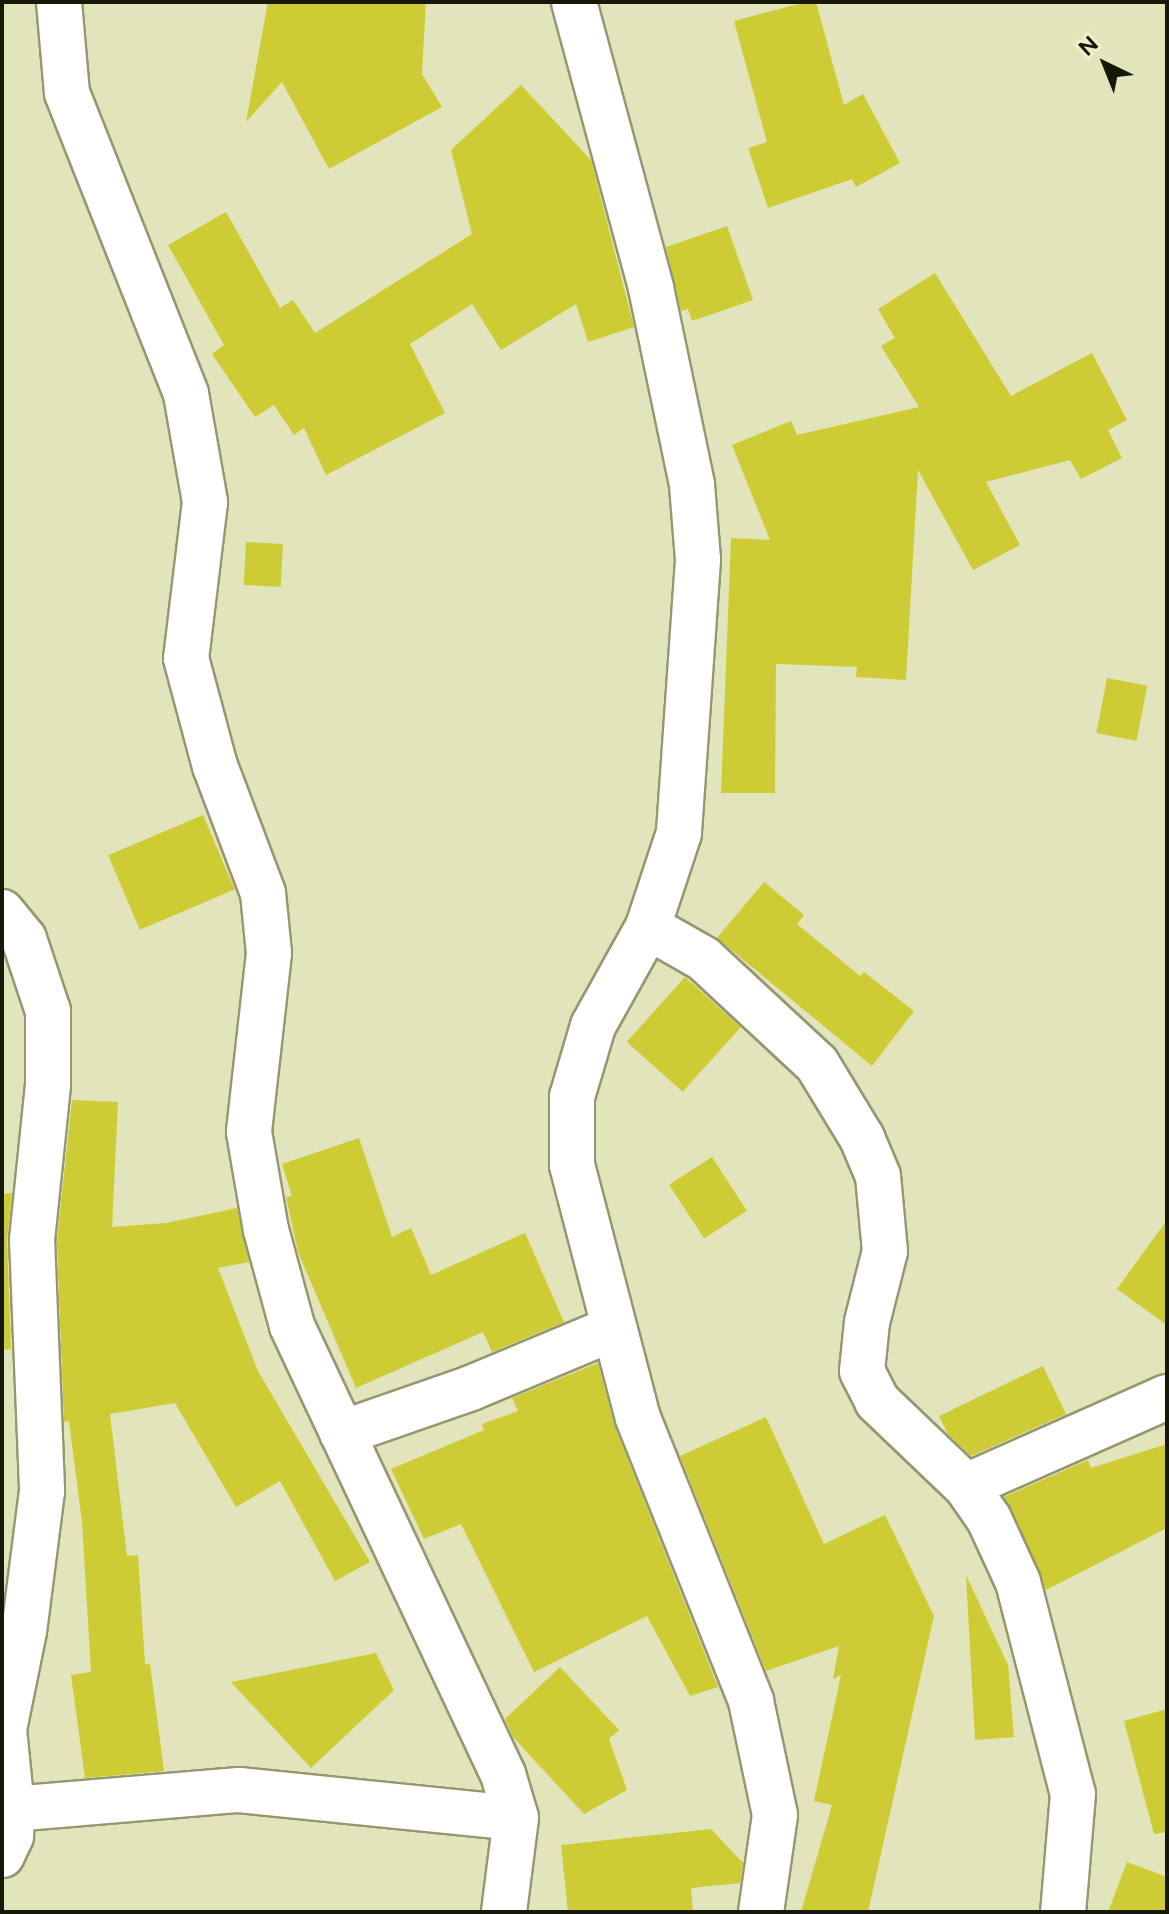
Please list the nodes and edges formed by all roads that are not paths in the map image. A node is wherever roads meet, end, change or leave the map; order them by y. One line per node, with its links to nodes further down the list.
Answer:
1 (59, 2): 7 (street)
2 (574, 2): 4 (street)
3 (2, 912): 9 (street)
4 (648, 927): 5 (street); 8 (street)
5 (612, 1329): 7 (street); 13 (street)
6 (1167, 1397): 8 (street)
7 (342, 1433): 10 (street)
8 (966, 1486): 14 (street)
9 (12, 1809): 10 (street); 11 (street)
10 (516, 1818): 12 (street)
11 (2, 1855)
12 (504, 1912)
13 (761, 1912)
14 (1063, 1912)

